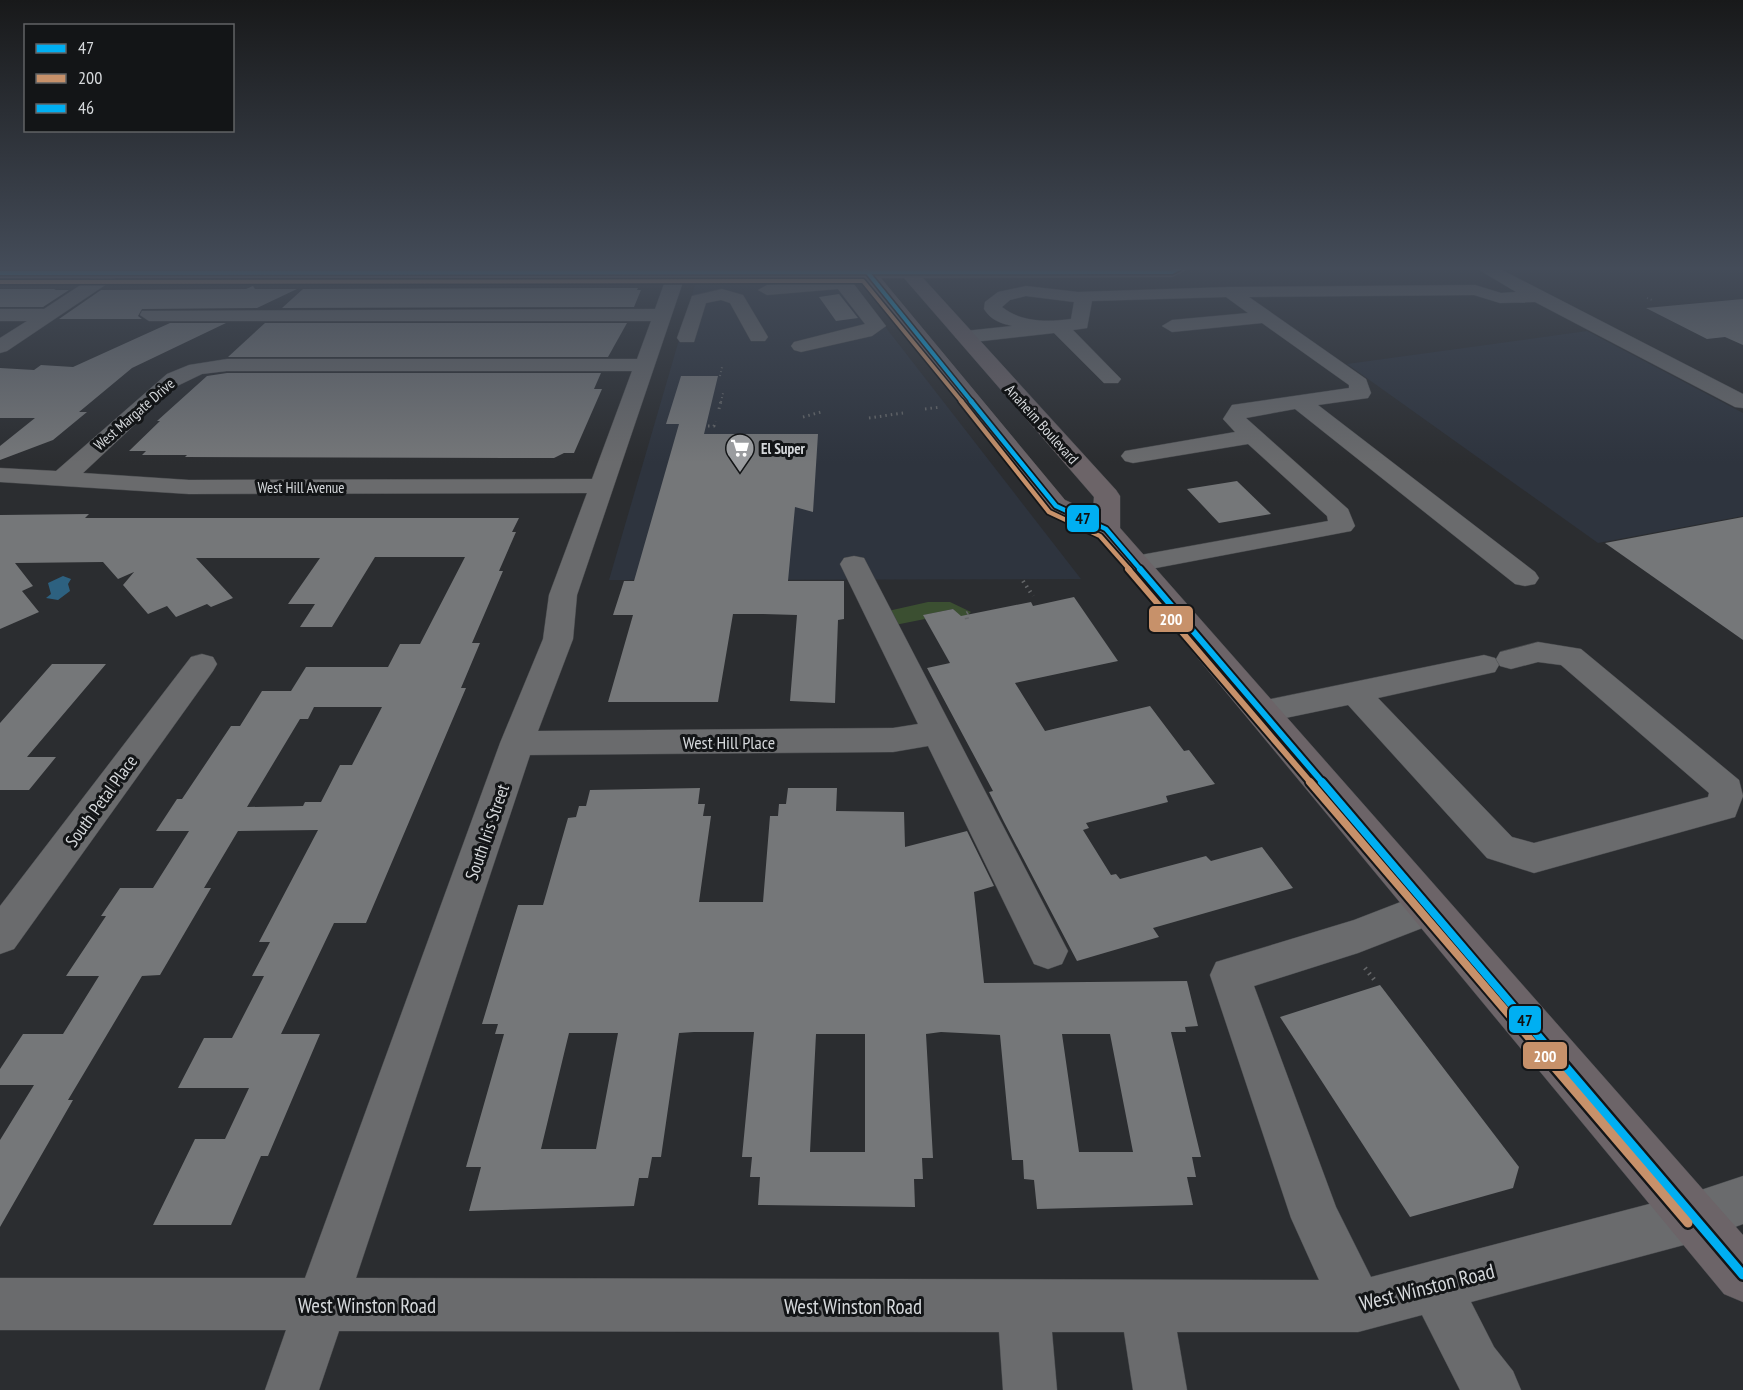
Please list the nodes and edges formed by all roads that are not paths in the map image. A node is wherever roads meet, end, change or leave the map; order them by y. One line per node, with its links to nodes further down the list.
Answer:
1 (22, 333): 14 (street)
2 (669, 333): 15 (street, South Iris Street)
3 (756, 333): 11 (street)
4 (860, 333): 13 (street)
5 (919, 333): 24 (main road)
6 (961, 333): 12 (main road, Anaheim Boulevard)
7 (1001, 333): 12 (street)
8 (1058, 333): 16 (street)
9 (1288, 333): 17 (street)
10 (1609, 333): 18 (street)
11 (758, 337)
12 (965, 337): 24 (main road, Anaheim Boulevard)
13 (801, 346)
14 (0, 347)
15 (646, 365): 22 (street, West Margate Drive); 23 (street, South Iris Street)
16 (1111, 379)
17 (1300, 402): 19 (street); 27 (street)
18 (1743, 402)
19 (1253, 436): 20 (street); 26 (street)
20 (1133, 456)
21 (0, 475): 22 (street, West Hill Avenue)
22 (62, 479): 23 (street, West Hill Avenue)
23 (602, 486): 32 (street, South Iris Street)
24 (1106, 529): 26 (main road)
25 (854, 564): 31 (street)
26 (1135, 564): 30 (main road)
27 (1525, 578)
28 (202, 664): 34 (street, South Petal Place)
29 (1356, 694): 29 (street); 30 (street)
30 (1261, 712): 33 (main road)
31 (939, 732): 32 (street, West Hill Place); 35 (street)
32 (518, 743): 41 (street, South Iris Street)
33 (1430, 908): 37 (main road); 44 (street)
34 (0, 937)
35 (1048, 951)
36 (1743, 1200): 37 (street, West Winston Road)
37 (1695, 1217): 38 (main road); 39 (street, West Winston Road)
38 (1743, 1275)
39 (1435, 1286): 44 (street, West Winston Road); 48 (street)
40 (0, 1304): 41 (street, West Winston Road)
41 (321, 1305): 42 (street, West Winston Road); 45 (street, South Iris Street)
42 (1023, 1306): 43 (street, West Winston Road); 46 (street)
43 (1146, 1306): 44 (street, West Winston Road); 47 (street)
44 (1358, 1306)
45 (292, 1390)
46 (1030, 1390)
47 (1160, 1390)
48 (1494, 1390)

